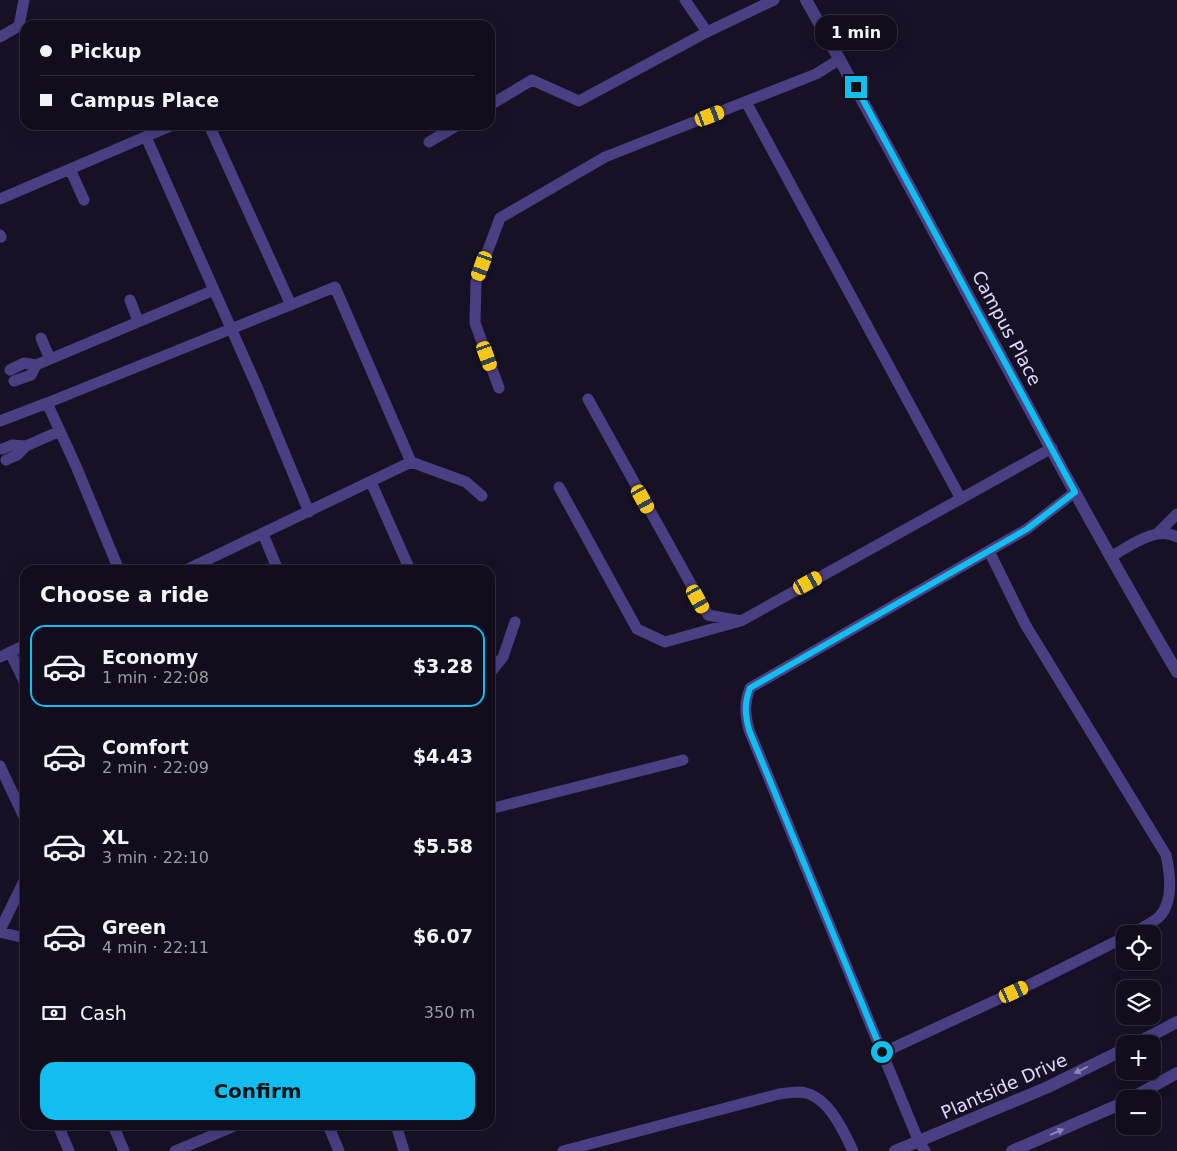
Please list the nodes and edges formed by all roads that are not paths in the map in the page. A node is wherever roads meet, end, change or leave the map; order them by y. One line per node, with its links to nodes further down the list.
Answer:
1 (24, 0): 5 (lane)
2 (685, 0): 7 (lane)
3 (774, 0): 7 (lane)
4 (806, 0): 9 (street, Campus Place)
5 (20, 20)
6 (20, 21): 8 (lane)
7 (706, 32): 10 (lane)
8 (0, 37)
9 (840, 59): 11 (lane); 35 (street, Campus Place)
10 (495, 102)
11 (746, 102): 30 (lane); 42 (lane)
12 (162, 130): 15 (lane)
13 (211, 130): 22 (lane)
14 (449, 130): 16 (lane)
15 (146, 137): 17 (lane); 20 (lane)
16 (429, 142)
17 (70, 169): 18 (lane); 19 (lane)
18 (0, 199)
19 (84, 200)
20 (214, 290): 23 (lane); 24 (lane)
21 (130, 300): 23 (lane)
22 (291, 305): 24 (lane); 37 (lane)
23 (138, 321): 26 (lane)
24 (232, 330): 32 (lane); 43 (lane)
25 (41, 338): 26 (lane)
26 (50, 360): 27 (lane)
27 (36, 364): 28 (lane); 29 (lane)
28 (10, 370)
29 (14, 381)
30 (499, 388)
31 (588, 399): 54 (lane)
32 (47, 403): 33 (lane); 34 (lane)
33 (0, 420)
34 (60, 432): 36 (lane); 50 (lane)
35 (1052, 448): 40 (street, Campus Place); 42 (lane)
36 (4, 455)
37 (410, 462): 38 (lane); 41 (lane)
38 (371, 482): 43 (lane); 53 (lane)
39 (559, 487): 54 (lane)
40 (1075, 492): 48 (lane); 49 (street, Campus Place)
41 (482, 496)
42 (961, 499): 54 (lane)
43 (309, 512): 46 (lane)
44 (1177, 514): 45 (lane)
45 (1158, 532): 47 (lane); 49 (lane)
46 (262, 534): 51 (lane); 52 (lane)
47 (1177, 537)
48 (989, 550): 66 (lane); 72 (lane)
49 (1110, 557): 59 (street, Campus Place)
50 (117, 565)
51 (197, 565)
52 (276, 565)
53 (408, 565)
54 (741, 621)
55 (515, 622): 58 (lane)
56 (20, 647): 57 (lane)
57 (5, 654): 60 (lane)
58 (495, 667)
59 (1177, 672)
60 (20, 676)
61 (683, 760): 64 (lane)
62 (0, 766): 63 (lane)
63 (20, 808)
64 (495, 808)
65 (20, 889): 67 (lane)
66 (1146, 925)
67 (0, 931): 68 (lane)
68 (20, 937)
69 (1116, 942): 72 (lane)
70 (1177, 1022): 71 (street)
71 (1153, 1035)
72 (882, 1052): 82 (lane)
73 (1116, 1053): 82 (street, Plantside Drive, one-way to 82)
74 (1177, 1073): 75 (street)
75 (1146, 1090)
76 (1116, 1106): 91 (street, one-way to 76)
77 (60, 1130): 83 (lane)
78 (115, 1130): 84 (lane)
79 (226, 1130): 85 (lane)
80 (330, 1130): 86 (lane)
81 (398, 1130): 87 (lane)
82 (922, 1147): 90 (street, Plantside Drive)
83 (69, 1151)
84 (124, 1151)
85 (175, 1151)
86 (339, 1151)
87 (404, 1151)
88 (563, 1151): 89 (lane)
89 (853, 1151)
90 (895, 1151)
91 (1012, 1151)

